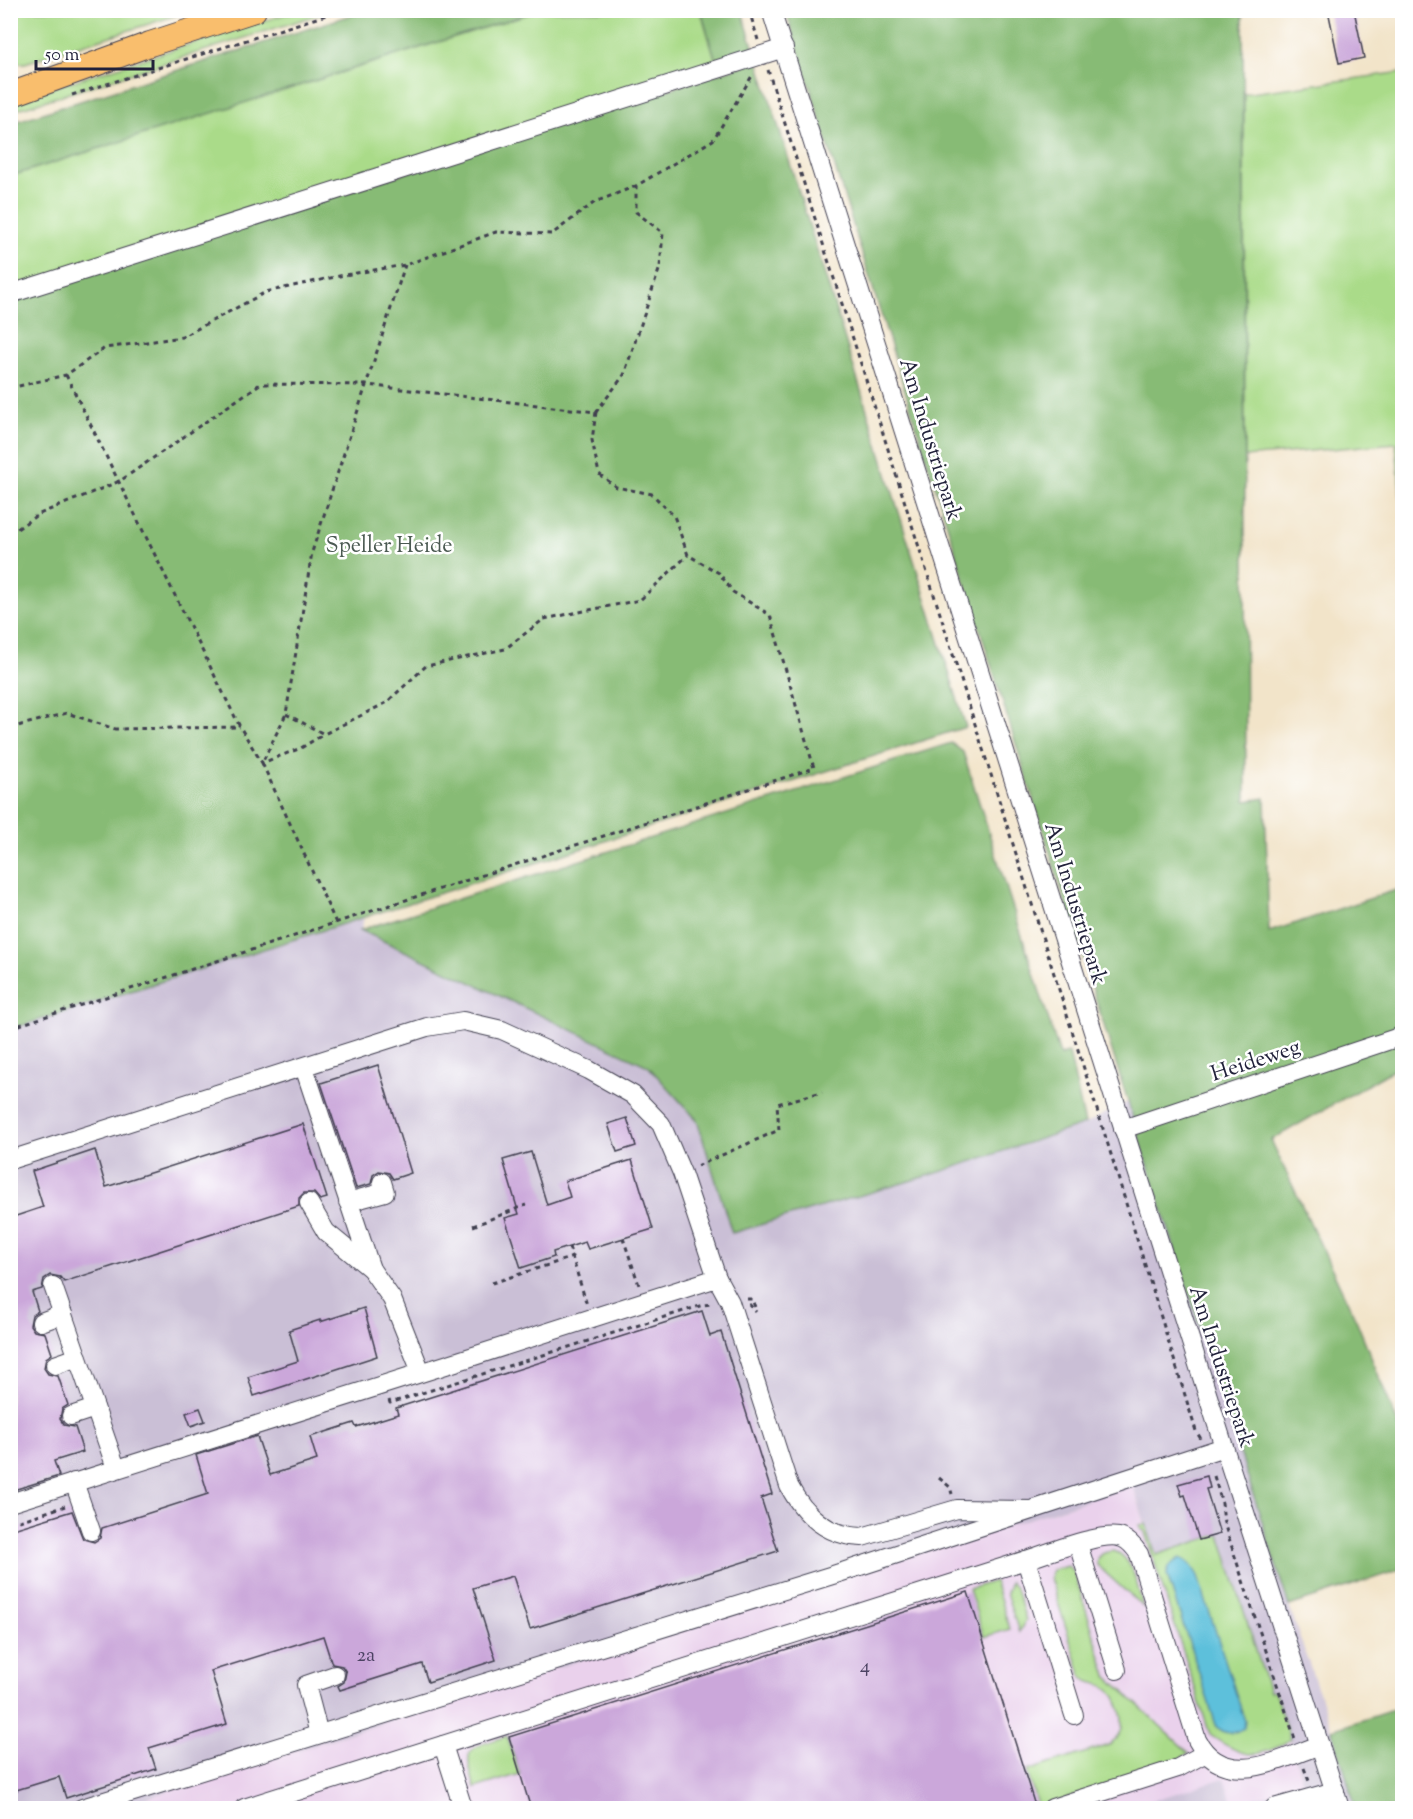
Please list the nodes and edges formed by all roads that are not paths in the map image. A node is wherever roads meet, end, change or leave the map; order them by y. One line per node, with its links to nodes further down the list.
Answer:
1 (254, 10): 3 (main road)
2 (771, 10): 4 (street, Am Industriepark)
3 (150, 44): 5 (main road); 6 (main road)
4 (784, 48): 7 (street); 10 (street, Am Industriepark)
5 (10, 80)
6 (10, 95)
7 (10, 294)
8 (1402, 1036): 10 (street, Heideweg)
9 (304, 1067): 11 (street); 13 (street); 16 (street)
10 (1123, 1129): 25 (street, Am Industriepark)
11 (10, 1160)
12 (382, 1182): 13 (street)
13 (348, 1202): 15 (street)
14 (309, 1203): 15 (street)
15 (371, 1269): 22 (street)
16 (717, 1278): 22 (street); 29 (street)
17 (53, 1286): 18 (street)
18 (63, 1314): 19 (street); 20 (street)
19 (41, 1322)
20 (78, 1357): 21 (street); 23 (street)
21 (55, 1365)
22 (421, 1372): 26 (street)
23 (95, 1408): 24 (street); 26 (street)
24 (71, 1416)
25 (1215, 1450): 29 (street); 38 (street, Am Industriepark)
26 (116, 1468): 27 (street)
27 (74, 1482): 28 (street); 30 (street)
28 (10, 1503)
29 (1033, 1510): 36 (street)
30 (91, 1531)
31 (1078, 1544): 32 (street); 33 (street); 39 (street)
32 (1026, 1560): 35 (street); 37 (street)
33 (1117, 1670)
34 (335, 1674): 36 (street)
35 (1074, 1715)
36 (319, 1734): 41 (street)
37 (443, 1745): 42 (street); 43 (street)
38 (1320, 1745): 39 (street); 40 (street, Am Industriepark)
39 (1206, 1753): 44 (street)
40 (1337, 1800): 45 (street)
41 (82, 1809)
42 (243, 1809)
43 (463, 1809)
44 (1052, 1809)
45 (1274, 1809)

